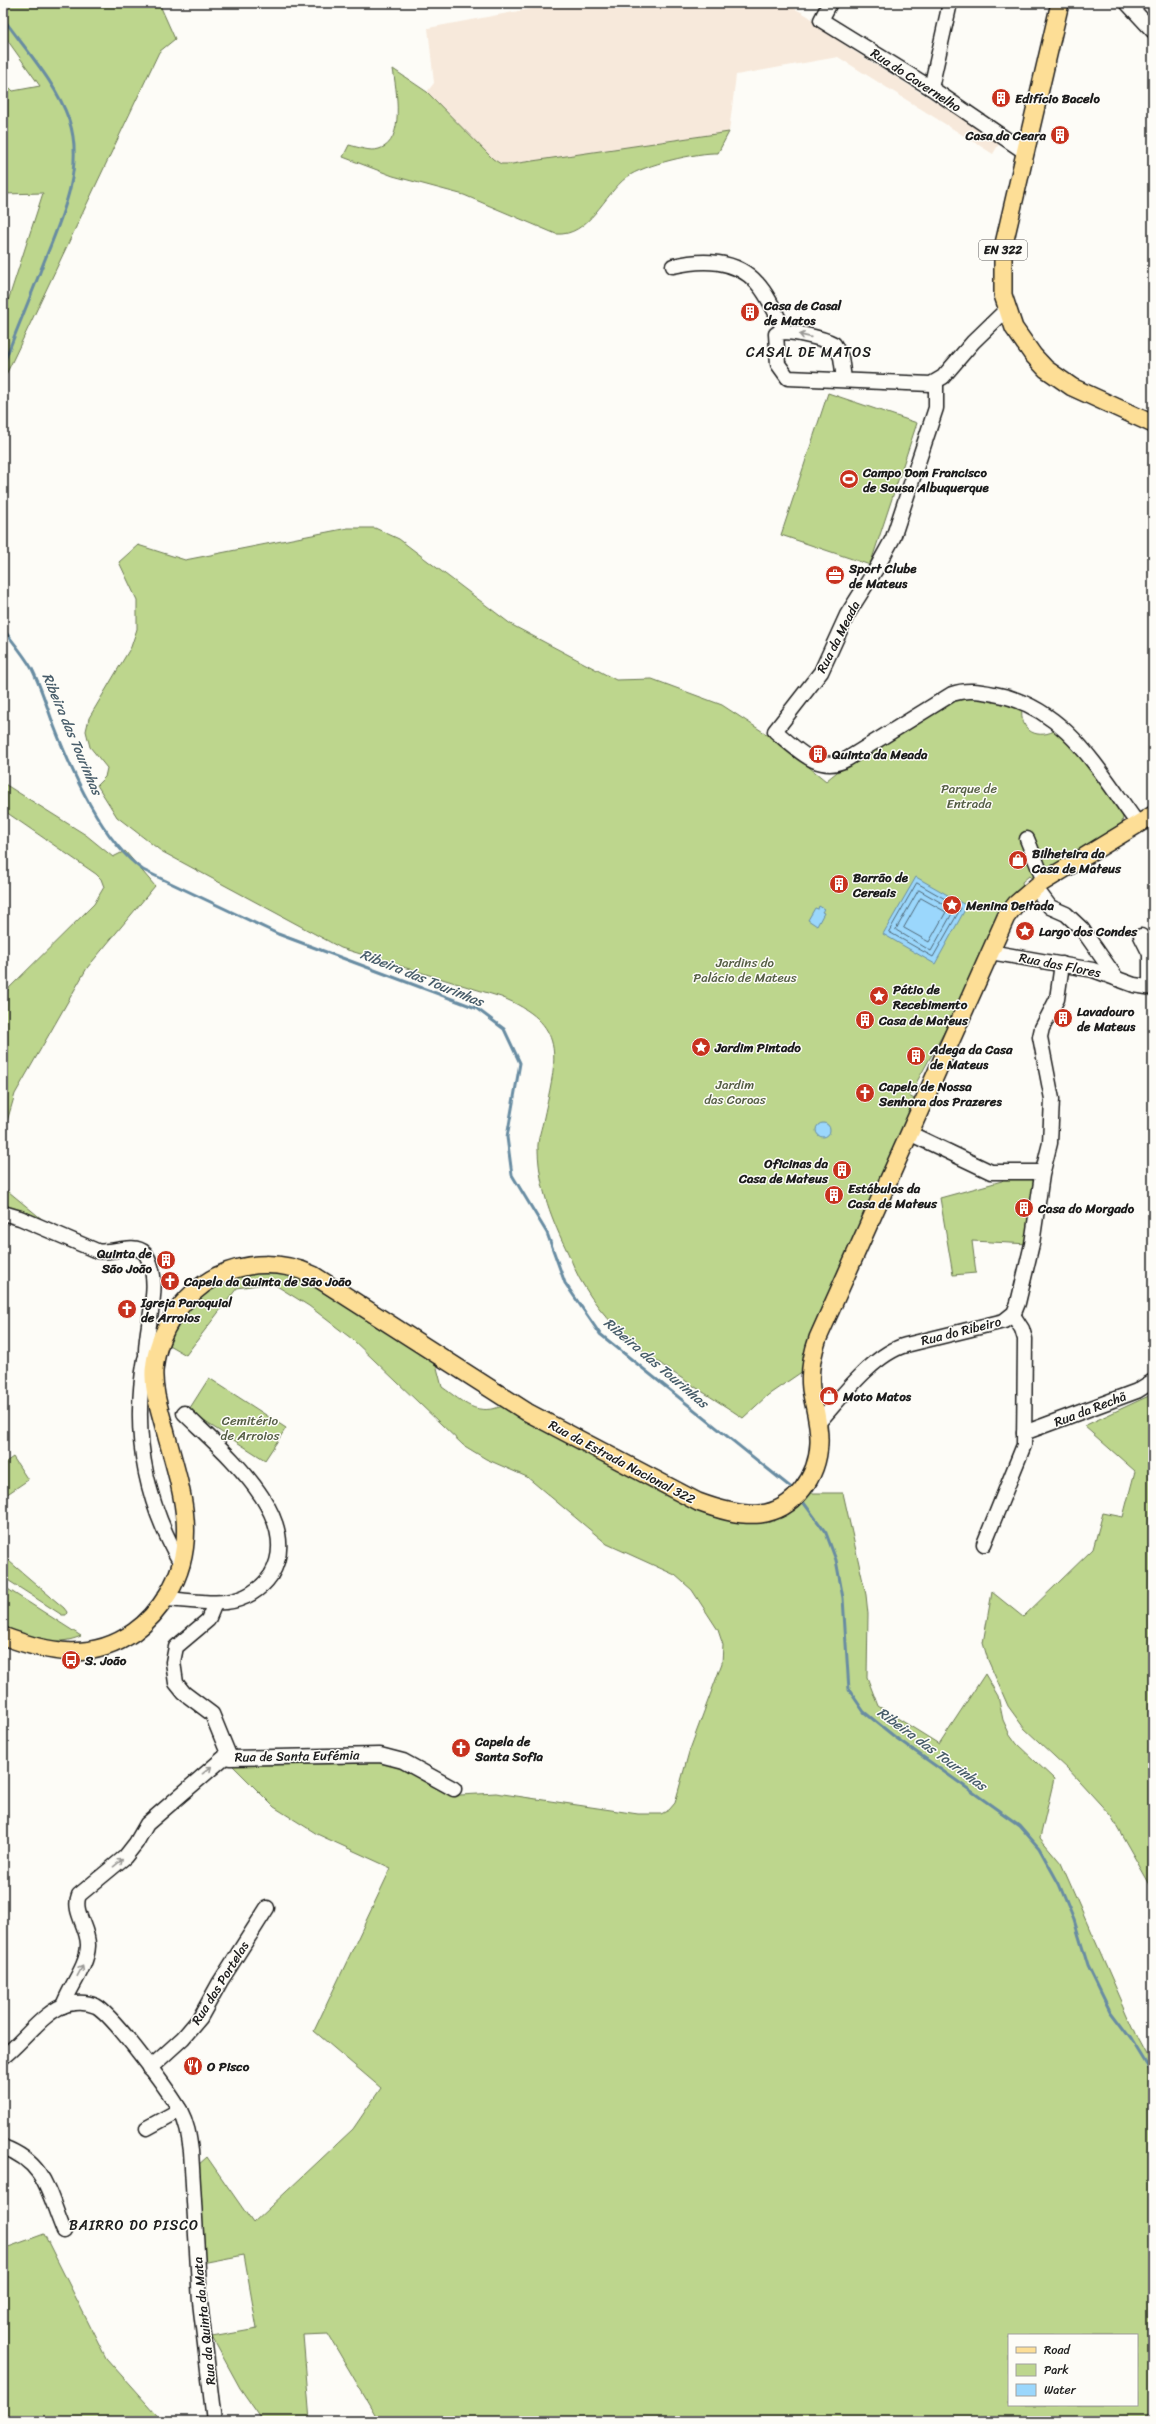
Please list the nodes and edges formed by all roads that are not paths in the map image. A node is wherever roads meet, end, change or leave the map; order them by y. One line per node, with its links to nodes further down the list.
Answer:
1 (830, 3): 6 (street, Rua do Cavernelho)
2 (950, 3): 6 (street)
3 (1060, 3): 7 (main road, EN 322)
4 (1127, 3): 5 (street)
5 (1153, 31)
6 (931, 88): 7 (street, Rua do Cavernelho)
7 (1026, 152): 9 (main road, EN 322)
8 (673, 266): 10 (street)
9 (1006, 309): 12 (street); 13 (main road, EN 322)
10 (785, 332): 11 (street, one-way to 10); 11 (street)
11 (844, 379): 12 (street)
12 (936, 383): 15 (street, Rua da Meada)
13 (1153, 424)
14 (1153, 815): 15 (main road, Rua da Estrada Nacional 322)
15 (1138, 824): 17 (main road, Rua da Estrada Nacional 322)
16 (1028, 839): 17 (street)
17 (1039, 884): 19 (main road, Rua da Estrada Nacional 322); 21 (street)
18 (1141, 936): 22 (street)
19 (990, 952): 20 (street, Rua das Flores); 23 (main road, Rua da Estrada Nacional 322)
20 (1062, 964): 21 (street, Rua das Flores); 24 (street, Rua do Ribeiro)
21 (1117, 979): 22 (street, Rua das Flores)
22 (1151, 987)
23 (909, 1133): 24 (street); 31 (main road, Rua da Estrada Nacional 322)
24 (1042, 1172): 26 (street, Rua do Ribeiro)
25 (3, 1213): 27 (street)
26 (1013, 1315): 31 (street, Rua do Ribeiro); 32 (street)
27 (146, 1350): 28 (street); 34 (street)
28 (154, 1379): 31 (main road, Rua da Estrada Nacional 322); 34 (main road, Rua da Estrada Nacional 322)
29 (1153, 1381): 32 (street, Rua da Rechã)
30 (184, 1413): 38 (street)
31 (818, 1422)
32 (1024, 1433): 33 (street)
33 (984, 1544)
34 (182, 1565): 35 (main road, Rua da Estrada Nacional 322)
35 (174, 1583): 36 (main road, Rua da Estrada Nacional 322); 37 (street)
36 (165, 1599): 37 (street); 39 (main road, Rua da Estrada Nacional 322)
37 (196, 1600): 38 (street)
38 (214, 1602): 40 (street, Rua de Santa Eufémia)
39 (3, 1636)
40 (227, 1754): 41 (street, Rua de Santa Eufémia); 43 (street, one-way to 40)
41 (454, 1789)
42 (267, 1908): 45 (street, Rua das Portelas)
43 (63, 2006): 44 (street, Rua da Quinta da Mata); 45 (street, Rua da Quinta da Mata)
44 (3, 2057)
45 (150, 2068): 46 (street, Rua da Quinta da Mata)
46 (180, 2110): 47 (street); 50 (street, Rua da Quinta da Mata)
47 (147, 2128)
48 (3, 2147): 49 (street)
49 (64, 2231)
50 (214, 2421)

